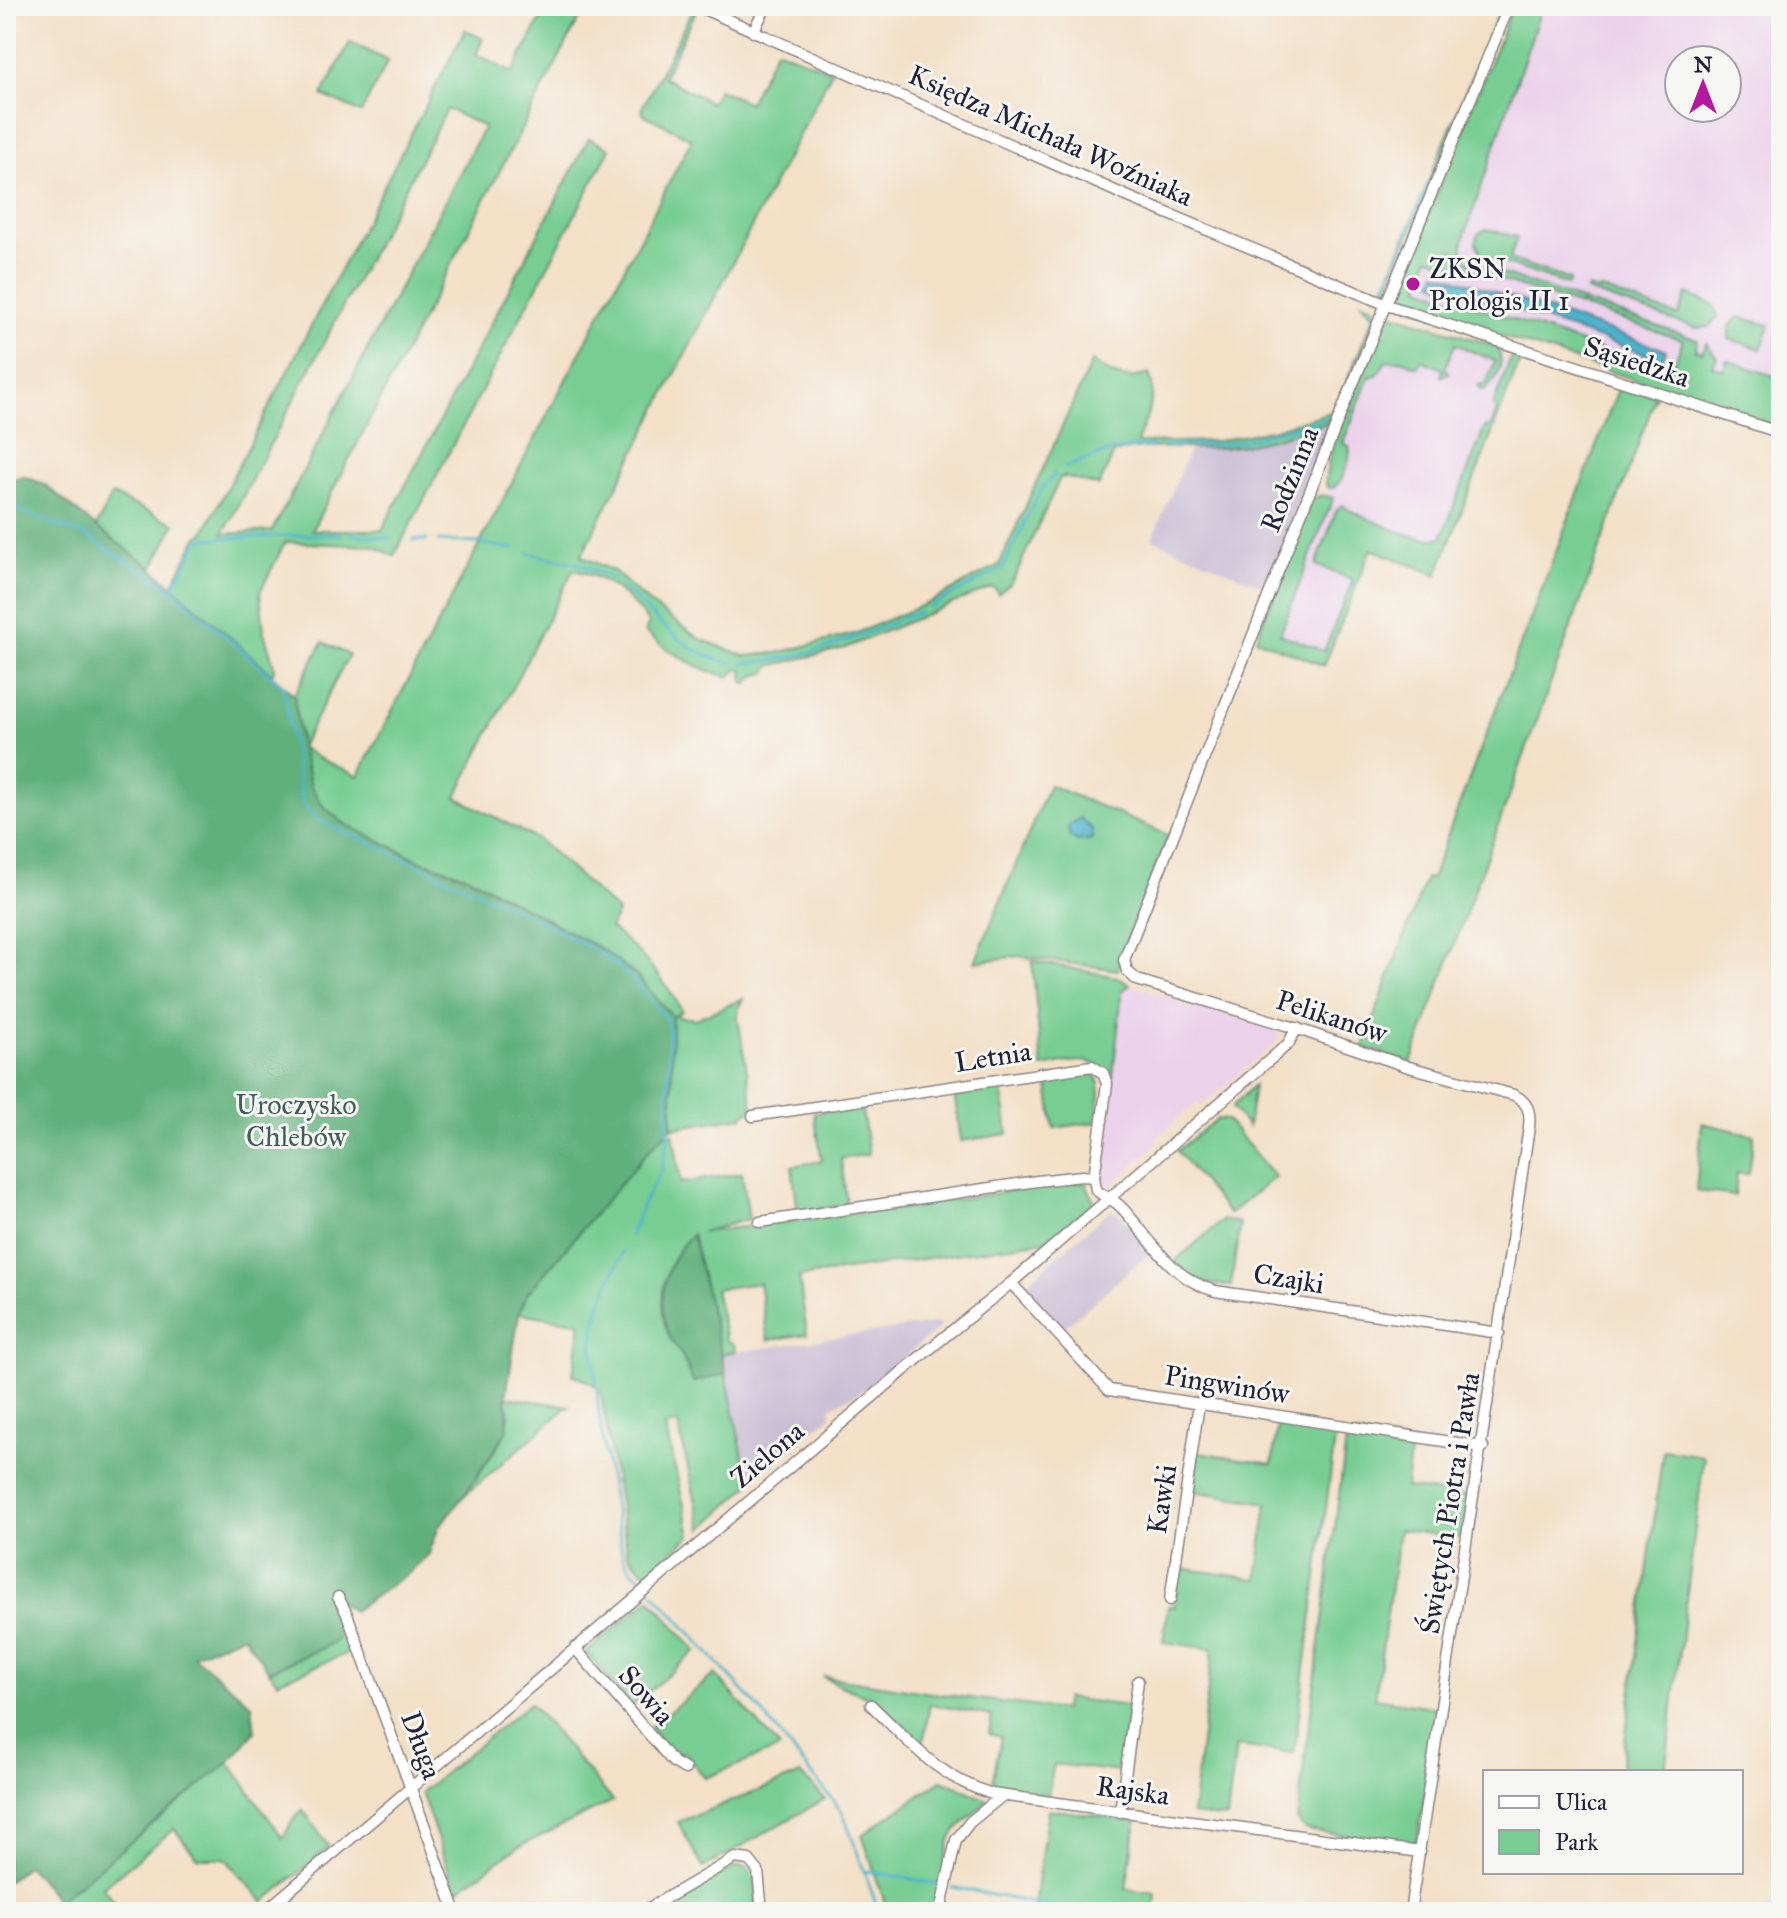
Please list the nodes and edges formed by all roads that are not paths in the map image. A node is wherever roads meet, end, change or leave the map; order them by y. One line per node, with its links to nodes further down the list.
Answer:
1 (697, 6): 4 (street, Księdza Michała Woźniaka)
2 (766, 6): 4 (street)
3 (1509, 6): 5 (street, Rodzinna)
4 (753, 32): 5 (street, Księdza Michała Woźniaka)
5 (1387, 305): 6 (street, Sąsiedzka); 7 (street, Rodzinna)
6 (1781, 433)
7 (1127, 971): 8 (street, Pelikanów)
8 (1297, 1028): 9 (street, Pelikanów); 12 (street, Zielona)
9 (1524, 1102): 15 (street, Świętych Piotra i Pawła)
10 (753, 1116): 11 (street, Letnia)
11 (1094, 1177): 12 (street); 13 (street)
12 (1109, 1199): 14 (street, Zielona); 15 (street, Czajki)
13 (760, 1222)
14 (1011, 1283): 16 (street, Pingwinów); 20 (street, Zielona)
15 (1499, 1333): 17 (street, Świętych Piotra i Pawła)
16 (1199, 1404): 17 (street, Pingwinów); 19 (street, Kawki)
17 (1483, 1447): 27 (street, Świętych Piotra i Pawła)
18 (338, 1597): 24 (street, Długa)
19 (1170, 1600)
20 (575, 1648): 23 (street, Sowia); 24 (street, Zielona)
21 (1138, 1681): 26 (street)
22 (871, 1705): 25 (street, Rajska)
23 (685, 1769)
24 (411, 1785): 28 (street, Zielona); 29 (street, Długa)
25 (1002, 1796): 26 (street, Rajska); 32 (street)
26 (1120, 1812): 27 (street, Rajska)
27 (1420, 1852): 33 (street, Świętych Piotra i Pawła)
28 (264, 1912)
29 (456, 1912)
30 (642, 1912): 31 (street)
31 (762, 1912)
32 (940, 1912)
33 (1410, 1912)

